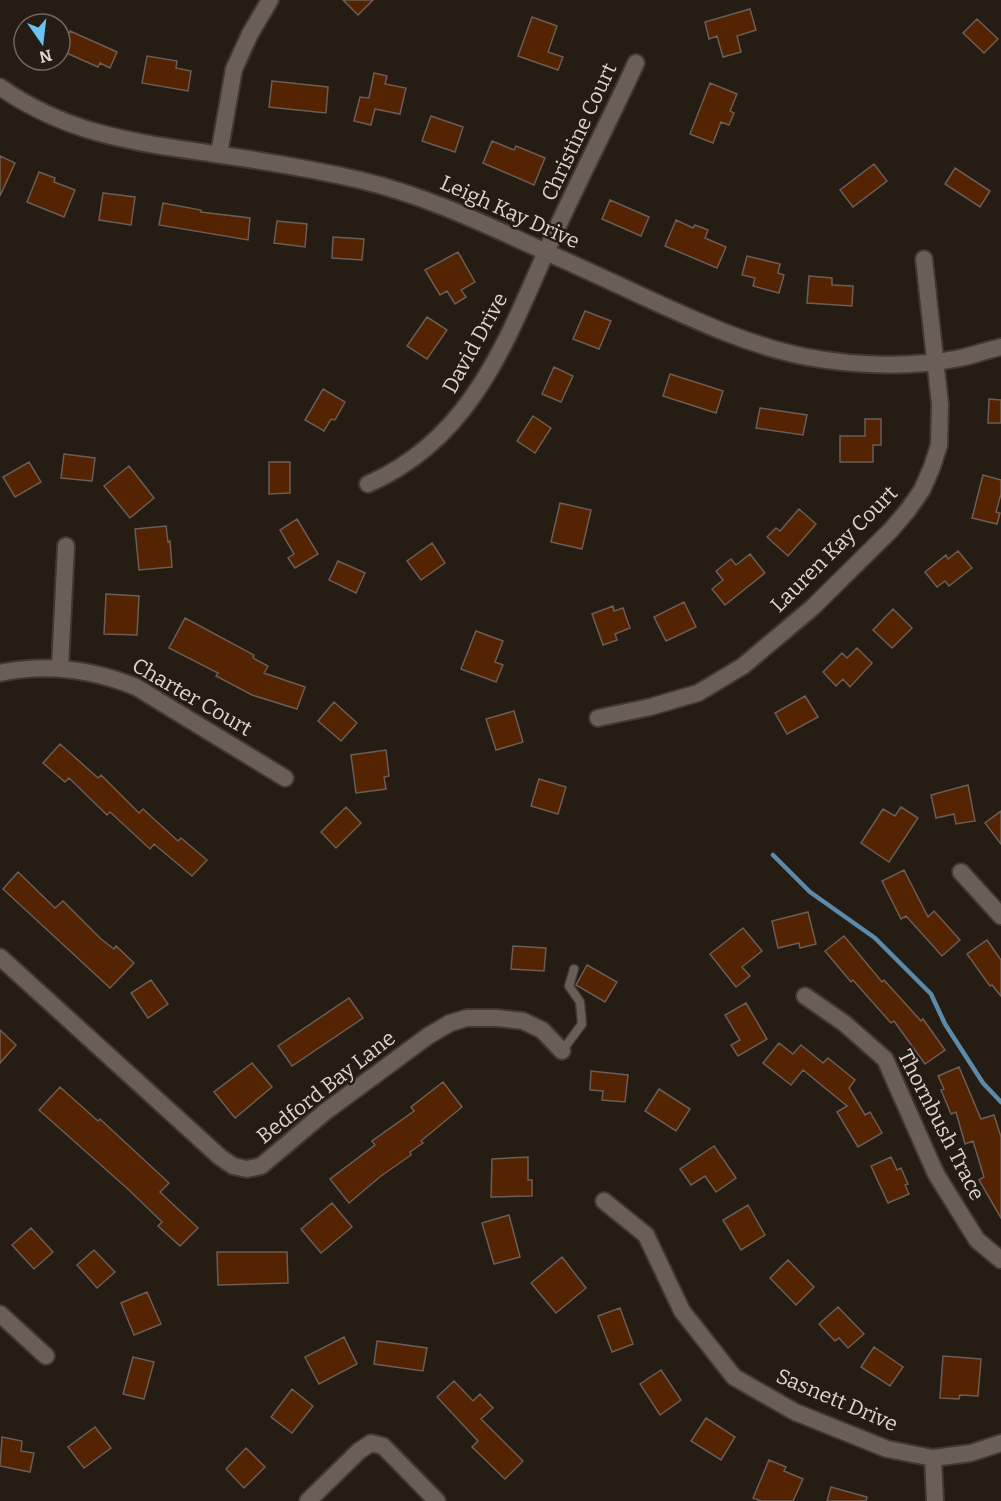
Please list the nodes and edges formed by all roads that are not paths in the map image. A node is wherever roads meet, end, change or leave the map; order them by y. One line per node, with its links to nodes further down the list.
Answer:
1 (270, 0): 4 (street)
2 (636, 63): 5 (street, Christine Court)
3 (0, 87): 4 (street, Leigh Kay Drive)
4 (219, 154): 5 (street, Leigh Kay Drive)
5 (546, 252): 8 (street, Leigh Kay Drive); 9 (street, David Drive)
6 (924, 259): 8 (street, Lauren Kay Court)
7 (1001, 347): 8 (street, Leigh Kay Drive)
8 (936, 361): 13 (street, Lauren Kay Court)
9 (368, 484)
10 (66, 546): 11 (street)
11 (60, 667): 12 (street, Charter Court); 14 (street, Charter Court)
12 (0, 673)
13 (598, 718)
14 (285, 778)
15 (961, 872): 16 (street)
16 (1001, 916)
17 (0, 957): 20 (street, Bedford Bay Lane)
18 (574, 969): 20 (lane)
19 (805, 996): 22 (street, Thornbush Trace)
20 (562, 1051)
21 (604, 1201): 26 (street, Sasnett Drive)
22 (1001, 1260)
23 (0, 1314): 24 (street)
24 (46, 1356)
25 (1001, 1443): 26 (street, Sasnett Drive)
26 (933, 1458): 29 (street)
27 (308, 1501): 28 (street)
28 (437, 1501)
29 (935, 1501)

